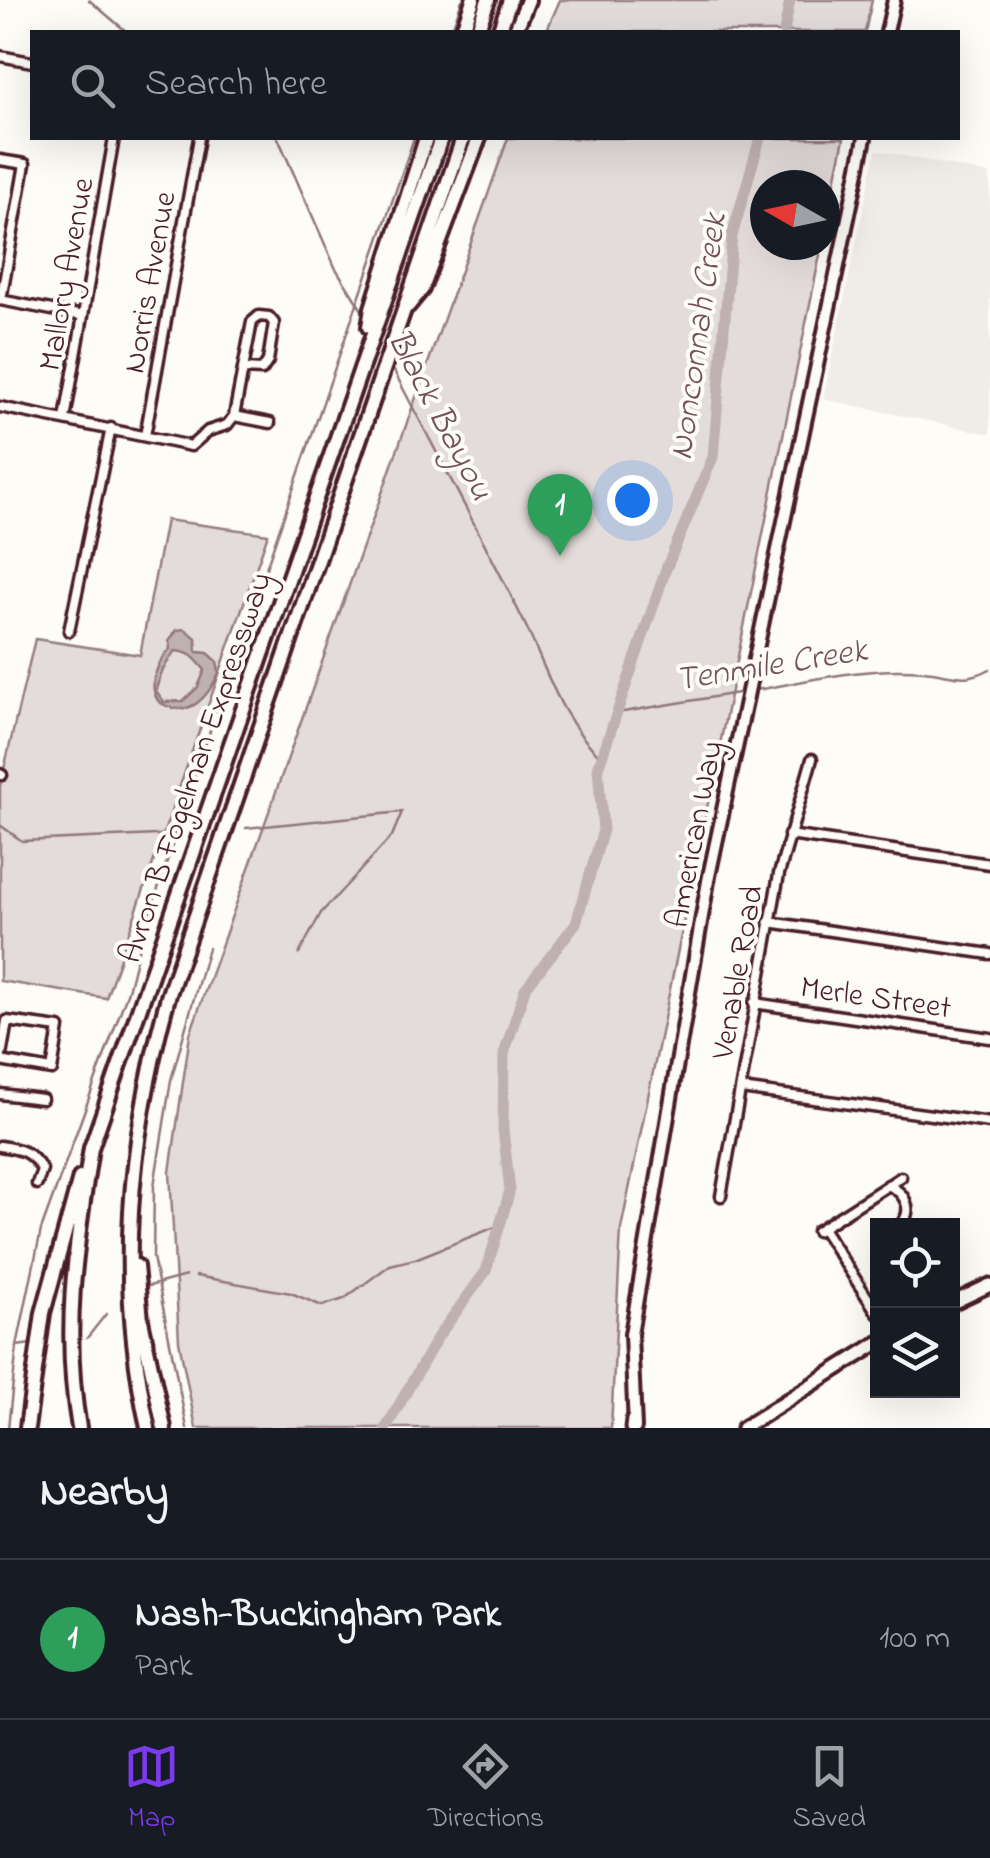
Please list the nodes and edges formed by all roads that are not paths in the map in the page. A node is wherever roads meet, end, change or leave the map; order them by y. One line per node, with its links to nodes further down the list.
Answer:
1 (472, 0): 6 (highway)
2 (488, 0): 7 (highway)
3 (510, 0): 8 (highway)
4 (528, 0): 9 (highway)
5 (894, 0): 10 (main road)
6 (463, 28)
7 (478, 30)
8 (500, 30)
9 (517, 30)
10 (887, 30)
11 (0, 56): 12 (street)
12 (30, 62)
13 (114, 140): 23 (street, Mallory Avenue)
14 (199, 140): 31 (street, Norris Avenue)
15 (425, 140): 21 (highway)
16 (440, 140): 21 (highway)
17 (462, 140): 24 (highway, Avron B Fogelman Expressway)
18 (478, 140): 24 (highway)
19 (865, 140): 58 (main road, American Way)
20 (0, 160): 22 (street)
21 (382, 294): 47 (highway, Avron B Fogelman Expressway)
22 (0, 300): 23 (street)
23 (82, 316): 28 (street, Mallory Avenue)
24 (401, 318): 53 (highway, Avron B Fogelman Expressway)
25 (243, 369): 25 (street); 27 (street)
26 (0, 407): 28 (street)
27 (234, 416): 29 (street); 31 (street)
28 (65, 419): 30 (street)
29 (270, 423)
30 (111, 428): 31 (street); 32 (street)
31 (145, 436)
32 (70, 631)
33 (812, 759): 34 (street, Venable Road)
34 (789, 835): 35 (street); 36 (street, Venable Road)
35 (990, 864)
36 (769, 922): 37 (street); 38 (street, Venable Road)
37 (990, 954)
38 (754, 1003): 39 (street, Merle Street); 42 (street, Venable Road)
39 (990, 1038)
40 (2, 1039): 41 (street); 41 (street)
41 (0, 1062)
42 (741, 1088): 45 (street); 51 (street, Venable Road)
43 (0, 1094): 44 (street)
44 (42, 1099)
45 (990, 1123)
46 (0, 1146): 49 (street)
47 (91, 1148): 59 (highway); 60 (highway, Avron B Fogelman Expressway)
48 (901, 1177): 50 (street)
49 (37, 1184)
50 (888, 1186): 52 (street); 56 (street)
51 (721, 1196)
52 (906, 1218)
53 (130, 1224): 61 (highway, Avron B Fogelman Expressway); 62 (highway)
54 (990, 1285): 55 (highway)
55 (960, 1299)
56 (873, 1308)
57 (870, 1348): 63 (highway)
58 (633, 1425)
59 (28, 1428)
60 (79, 1428)
61 (148, 1428)
62 (164, 1428)
63 (743, 1428)

